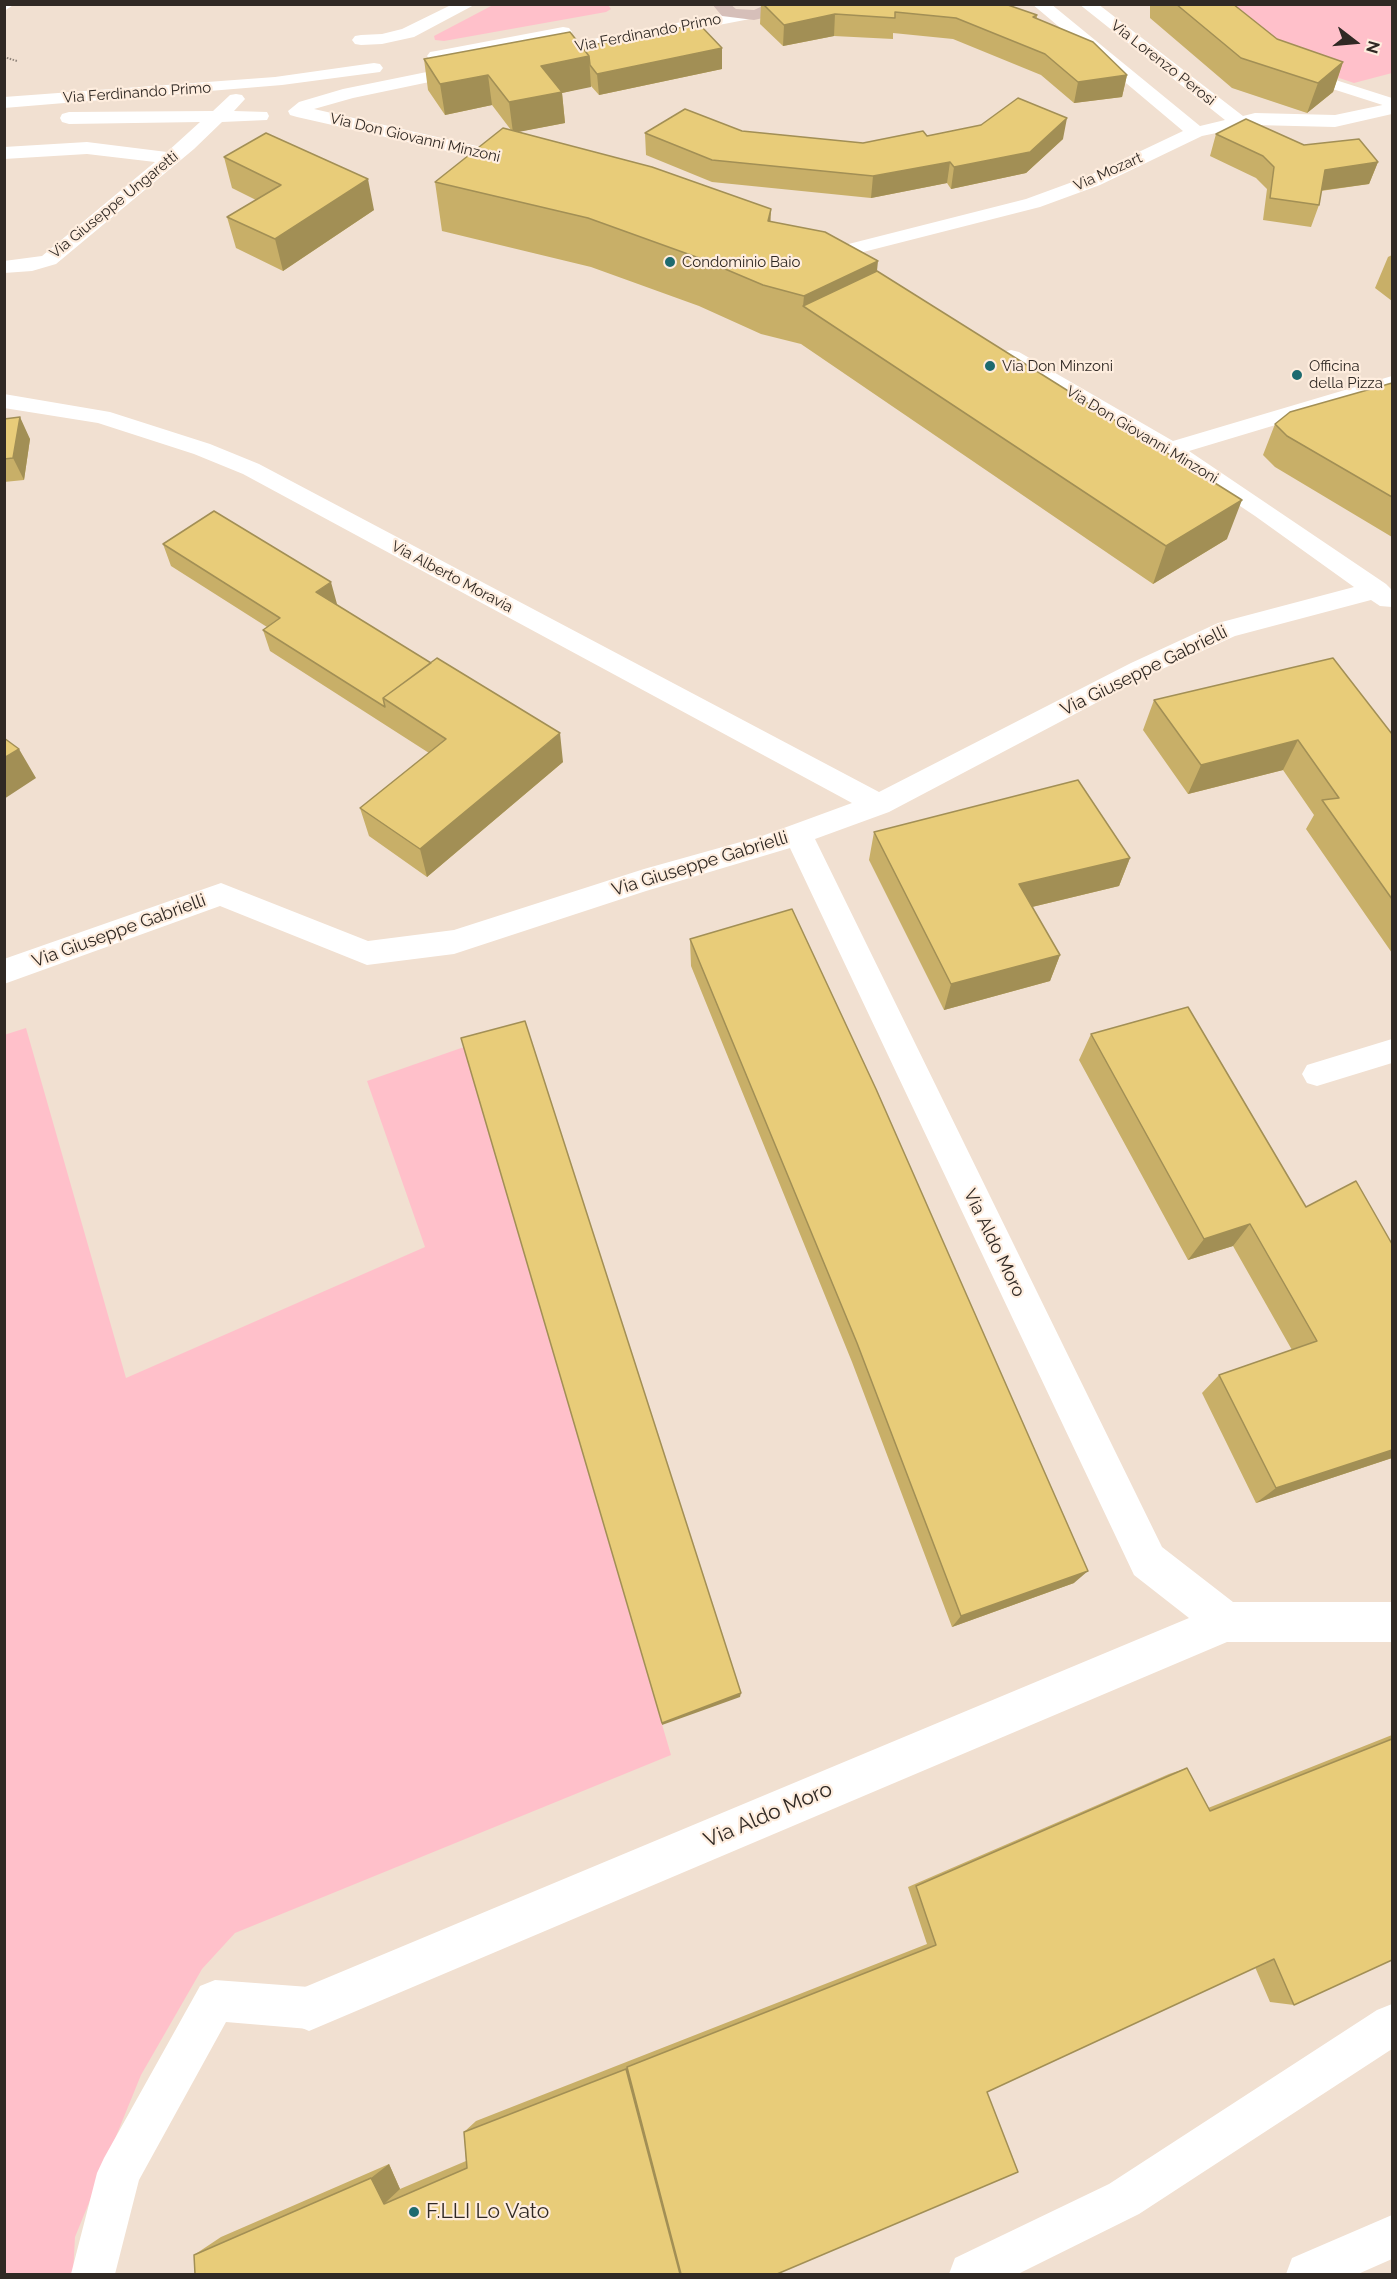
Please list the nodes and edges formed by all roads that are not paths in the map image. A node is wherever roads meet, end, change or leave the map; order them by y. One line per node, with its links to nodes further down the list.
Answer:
1 (468, 4): 8 (street)
2 (1040, 4): 22 (street, Via Lorenzo Perosi)
3 (1087, 4): 21 (street, Via Lorenzo Perosi)
4 (717, 6): 6 (street)
5 (781, 6): 6 (street)
6 (744, 15): 16 (street, Via Ferdinando Primo)
7 (584, 27): 9 (street, Via Ferdinando Primo)
8 (361, 40)
9 (414, 60)
10 (392, 64): 12 (street, Via Ferdinando Primo)
11 (1280, 65): 14 (lane)
12 (276, 81): 13 (street); 15 (street, Via Ferdinando Primo); 16 (street)
13 (237, 99): 18 (street); 19 (street)
14 (1392, 103)
15 (4, 104)
16 (302, 109): 18 (street, Via Ferdinando Primo); 25 (street, Via Don Giovanni Minzoni)
17 (1392, 109): 21 (street, Via Mozart)
18 (267, 116): 19 (street, Via Ferdinando Primo); 23 (street)
19 (217, 117): 20 (street, Via Ferdinando Primo); 23 (street)
20 (48, 120)
21 (1238, 121): 22 (street, Via Mozart)
22 (1196, 132): 27 (street, Via Mozart)
23 (179, 152): 24 (street); 26 (street, Via Giuseppe Ungaretti)
24 (4, 153)
25 (539, 166)
26 (4, 267)
27 (856, 270)
28 (999, 350): 31 (street, Via Don Giovanni Minzoni)
29 (1392, 383): 31 (street)
30 (4, 401): 33 (street, Via Alberto Moravia)
31 (1170, 449): 32 (street, Via Don Giovanni Minzoni)
32 (1385, 597): 33 (street, Via Giuseppe Gabrielli)
33 (879, 805): 34 (street, Via Giuseppe Gabrielli)
34 (798, 834): 35 (street, Via Giuseppe Gabrielli); 38 (street, Via Aldo Moro)
35 (4, 972)
36 (1392, 1051): 37 (lane)
37 (1317, 1074)
38 (1227, 1622): 39 (street, Via Aldo Moro); 40 (street, Via Aldo Moro)
39 (1392, 1622)
40 (309, 2008): 43 (lane)
41 (1392, 2025): 44 (lane)
42 (1392, 2237): 45 (lane)
43 (93, 2274)
44 (971, 2274)
45 (1308, 2274)

